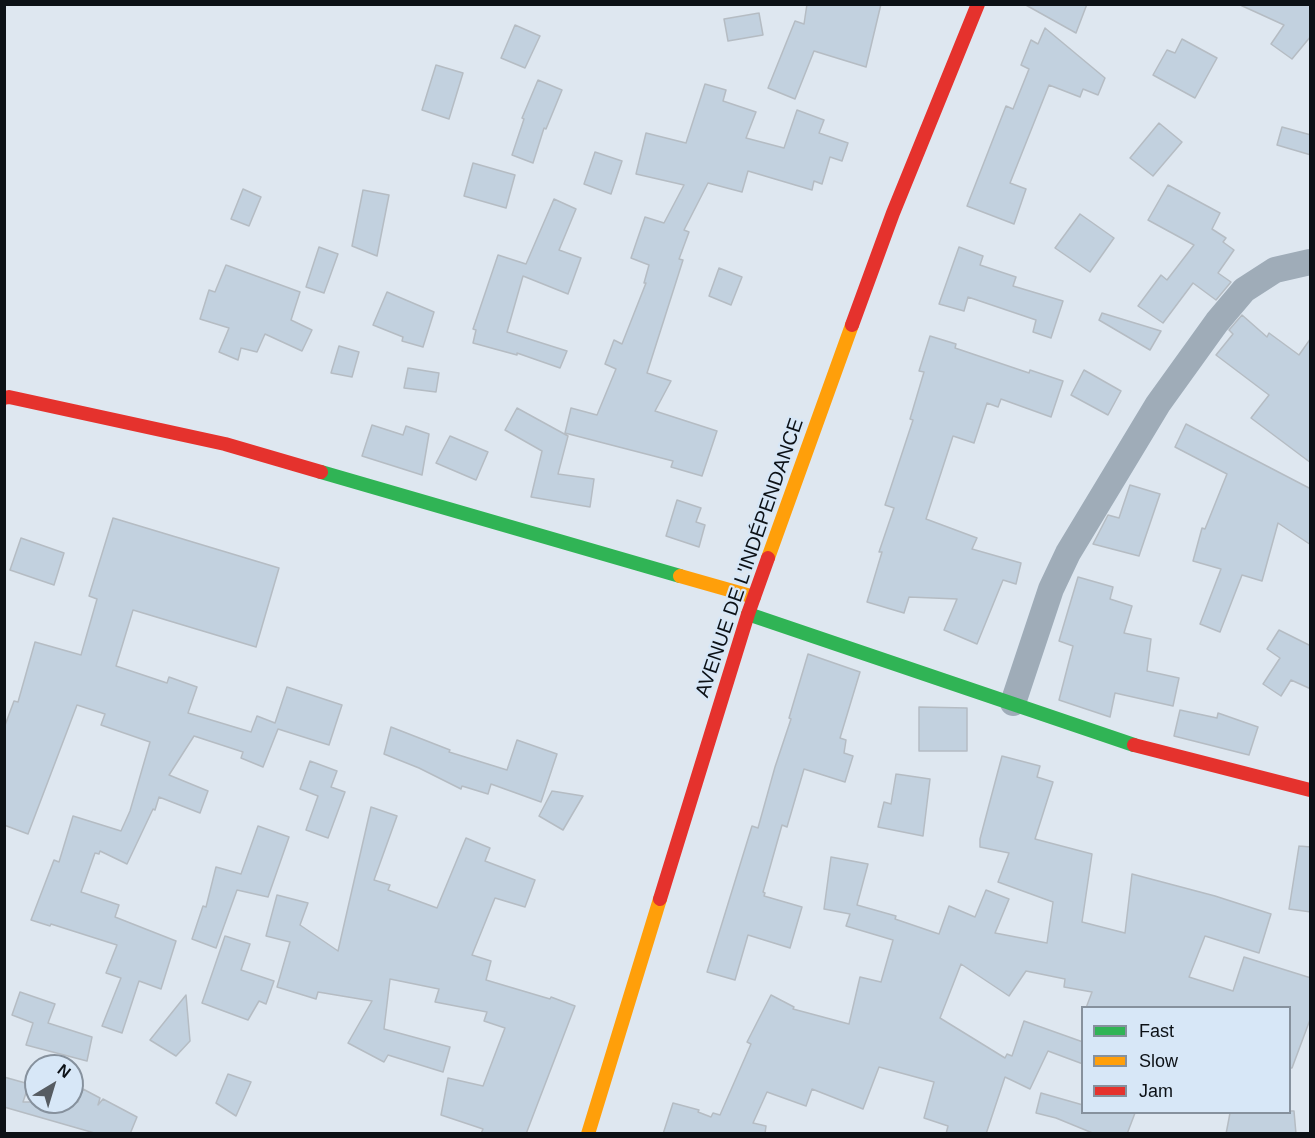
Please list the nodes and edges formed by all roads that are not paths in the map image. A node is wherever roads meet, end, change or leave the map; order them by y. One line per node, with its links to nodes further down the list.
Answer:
1 (978, 4): 4 (street, AVENUE DE L'INDÉPENDANCE)
2 (1311, 262): 6 (street)
3 (6, 396): 4 (street)
4 (754, 597): 5 (street, AVENUE DE L'INDÉPENDANCE)
5 (748, 614): 6 (street); 8 (street, AVENUE DE L'INDÉPENDANCE)
6 (1013, 704): 7 (street)
7 (1311, 790)
8 (588, 1134)

